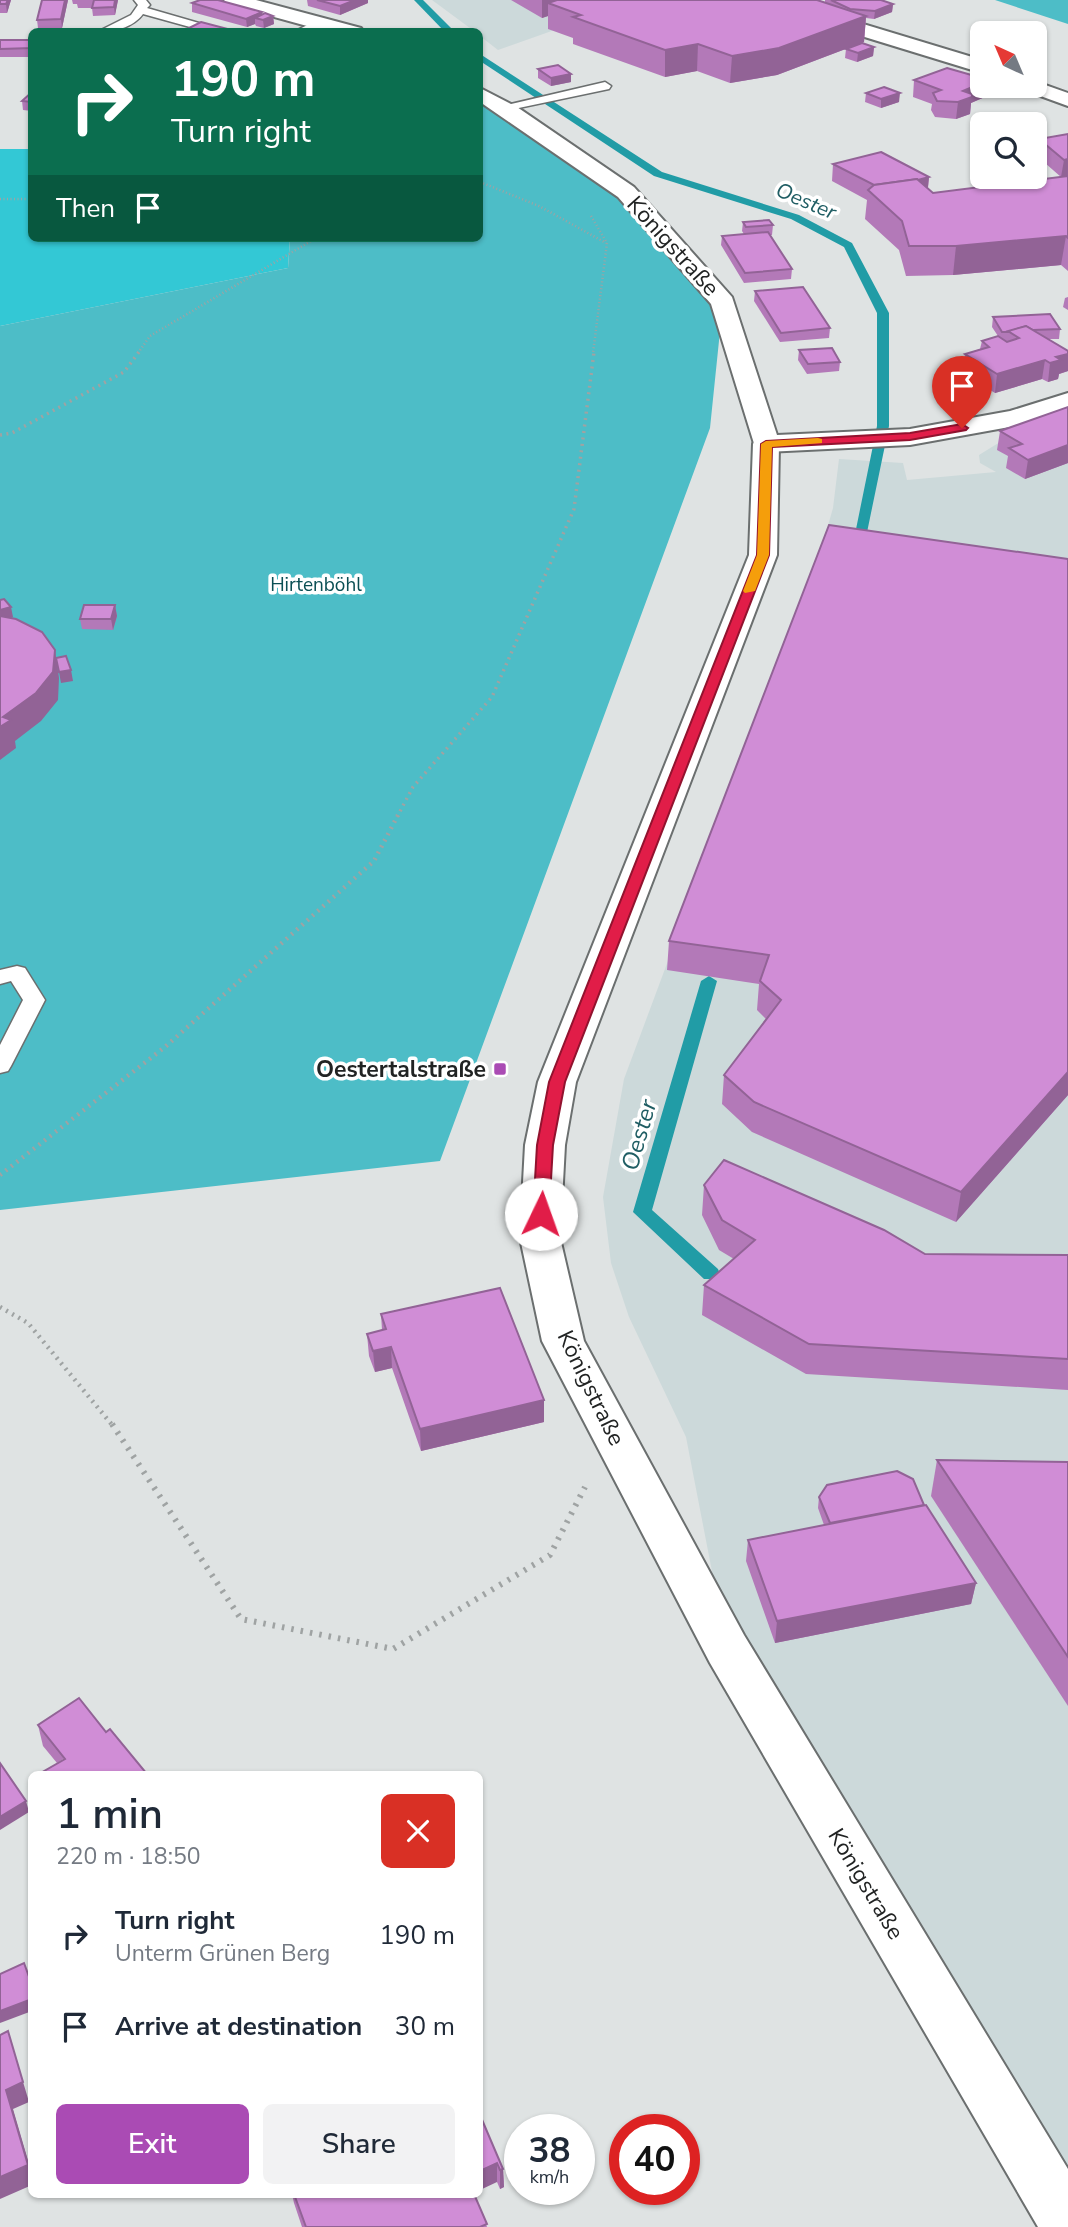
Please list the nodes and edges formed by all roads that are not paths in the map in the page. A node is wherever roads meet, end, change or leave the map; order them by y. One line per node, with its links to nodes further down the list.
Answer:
1 (234, 0): 4 (street)
2 (764, 0): 9 (street)
3 (140, 5): 5 (lane); 6 (lane)
4 (322, 22): 7 (lane); 8 (street)
5 (112, 28)
6 (212, 28)
7 (308, 28)
8 (341, 28)
9 (970, 64)
10 (1047, 81): 11 (street)
11 (1068, 85)
12 (606, 86): 16 (lane)
13 (1047, 92): 15 (street)
14 (483, 95): 16 (street, Königstraße)
15 (1068, 100)
16 (516, 104): 18 (street, Königstraße)
17 (1068, 401): 18 (street)
18 (766, 444): 21 (street, Königstraße)
19 (0, 977): 20 (lane)
20 (0, 1066)
21 (1068, 2223)

